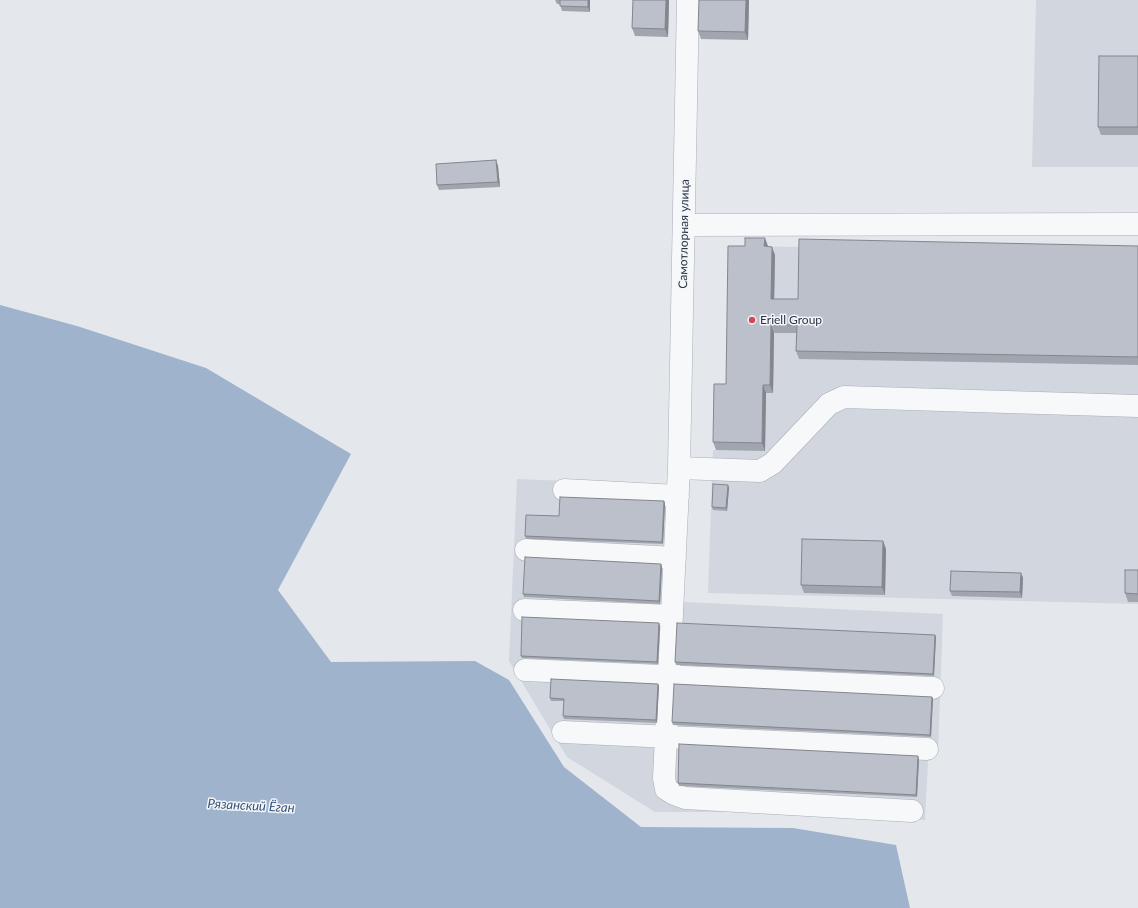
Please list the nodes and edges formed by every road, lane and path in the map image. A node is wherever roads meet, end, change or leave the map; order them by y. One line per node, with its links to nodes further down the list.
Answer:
1 (688, 0): 3 (street, Самотлорная улица)
2 (1138, 224): 3 (street)
3 (684, 225): 5 (street, Самотлорная улица)
4 (1138, 406): 5 (street)
5 (680, 468): 7 (street, Самотлорная улица)
6 (564, 490): 7 (street)
7 (678, 496): 9 (street, Самотлорная улица)
8 (526, 550): 9 (street)
9 (675, 558): 11 (street, Самотлорная улица)
10 (524, 610): 11 (street)
11 (672, 616): 13 (street, Самотлорная улица)
12 (525, 670): 13 (street)
13 (669, 676): 14 (street); 16 (street, Самотлорная улица)
14 (933, 688)
15 (563, 732): 16 (street)
16 (666, 736): 17 (street); 18 (street, Самотлорная улица)
17 (927, 749)
18 (912, 811)

